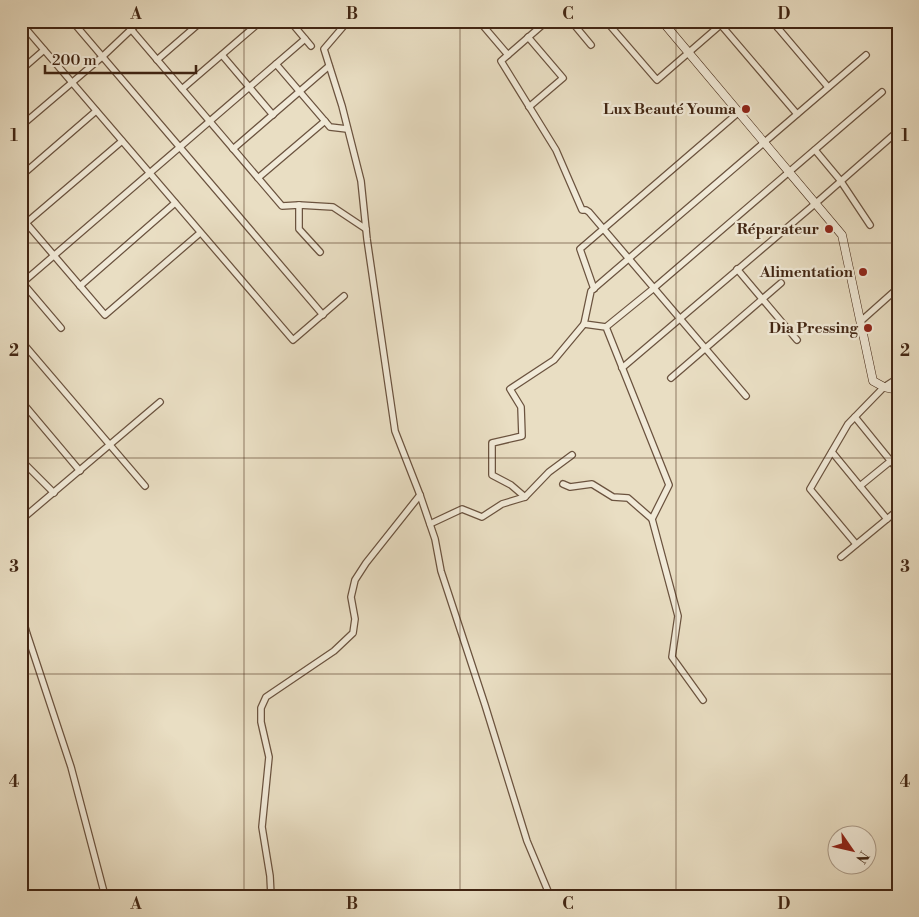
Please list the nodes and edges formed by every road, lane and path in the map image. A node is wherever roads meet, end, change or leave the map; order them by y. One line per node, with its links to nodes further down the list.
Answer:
1 (72, 21): 28 (street)
2 (124, 21): 18 (street)
3 (140, 21): 18 (street)
4 (202, 21): 29 (street)
5 (261, 21): 26 (street)
6 (290, 21): 20 (street)
7 (547, 21): 19 (street)
8 (571, 21): 21 (street)
9 (606, 21): 24 (street)
10 (662, 21): 24 (street)
11 (772, 21): 17 (street)
12 (785, 21): 17 (street)
13 (345, 22): 31 (street)
14 (482, 22): 27 (street)
15 (21, 23): 23 (street)
16 (723, 23): 24 (street); 42 (street)
17 (778, 28): 35 (street)
18 (130, 29): 28 (street); 29 (street)
19 (528, 37): 27 (street); 39 (street)
20 (305, 39): 22 (street); 30 (street)
21 (591, 45)
22 (311, 46)
23 (44, 50): 32 (street); 33 (street)
24 (689, 53): 41 (street)
25 (866, 54): 35 (street)
26 (222, 55): 34 (street); 36 (street)
27 (508, 55): 39 (street)
28 (102, 56): 33 (street); 51 (street)
29 (157, 60): 36 (street)
30 (276, 64): 34 (street); 37 (street)
31 (329, 66): 37 (street); 47 (street)
32 (21, 70)
33 (72, 82): 40 (street); 46 (street)
34 (249, 87): 43 (street); 45 (street)
35 (828, 87): 42 (street)
36 (182, 89): 45 (street)
37 (300, 91): 43 (street); 44 (street)
38 (882, 92): 53 (street)
39 (529, 107): 66 (street)
40 (96, 111): 49 (street); 56 (street)
41 (739, 112): 50 (street); 66 (street)
42 (797, 114): 50 (street)
43 (273, 115): 52 (street)
44 (325, 121): 47 (street); 57 (street)
45 (210, 122): 51 (street); 52 (street)
46 (21, 126)
47 (347, 129): 65 (street)
48 (898, 131): 58 (street)
49 (122, 141): 55 (street); 63 (street)
50 (764, 142): 54 (street); 70 (street)
51 (180, 147): 55 (street); 80 (street)
52 (233, 149): 57 (street)
53 (814, 150): 54 (street); 58 (street)
54 (789, 172): 59 (street); 75 (street)
55 (150, 173): 60 (street); 69 (street)
56 (21, 176)
57 (258, 178): 61 (street)
58 (840, 180): 59 (street); 64 (street)
59 (816, 203): 71 (street); 82 (street)
60 (175, 204): 67 (street); 74 (street)
61 (299, 205): 65 (street); 68 (street)
62 (21, 217): 63 (street)
63 (26, 223): 69 (street)
64 (870, 225)
65 (366, 229): 110 (street)
66 (604, 229): 70 (street); 77 (street)
67 (200, 233): 74 (street); 80 (street)
68 (320, 252)
69 (54, 256): 72 (street); 74 (street)
70 (629, 259): 75 (street); 77 (street)
71 (737, 269): 79 (street); 81 (street)
72 (22, 283): 85 (street)
73 (781, 283): 79 (street)
74 (80, 286)
75 (654, 288): 81 (street); 84 (street)
76 (898, 288): 82 (street)
77 (594, 289): 83 (street)
78 (344, 296): 80 (street)
79 (762, 299): 86 (street); 88 (street)
80 (322, 314)
81 (680, 318): 88 (street); 89 (street)
82 (861, 321): 92 (street)
83 (584, 324): 84 (street); 111 (street)
84 (606, 327): 89 (street)
85 (61, 328)
86 (797, 340)
87 (21, 341): 98 (street)
88 (705, 348): 90 (street); 94 (street)
89 (622, 368): 113 (street)
90 (671, 378)
91 (898, 378): 92 (street)
92 (884, 387): 93 (street); 97 (street)
93 (898, 390)
94 (746, 396)
95 (21, 401): 104 (street)
96 (160, 402): 98 (street)
97 (856, 417): 99 (street); 103 (street)
98 (110, 445): 104 (street); 107 (street)
99 (832, 452): 108 (street); 117 (street)
100 (572, 455): 111 (street)
101 (898, 456): 103 (street)
102 (21, 460): 109 (street)
103 (891, 461): 105 (street); 108 (street)
104 (80, 470): 109 (street)
105 (898, 470)
106 (563, 484): 113 (street)
107 (145, 486)
108 (860, 486): 114 (street)
109 (54, 493): 115 (street)
110 (420, 495): 116 (street); 122 (street)
111 (525, 497): 116 (street)
112 (898, 510): 114 (street)
113 (652, 519): 120 (street)
114 (887, 519): 117 (street)
115 (21, 520)
116 (430, 524): 123 (street)
117 (856, 544): 118 (street)
118 (841, 557)
119 (21, 613): 121 (street)
120 (702, 700)
121 (105, 896)
122 (271, 896)
123 (550, 896)

